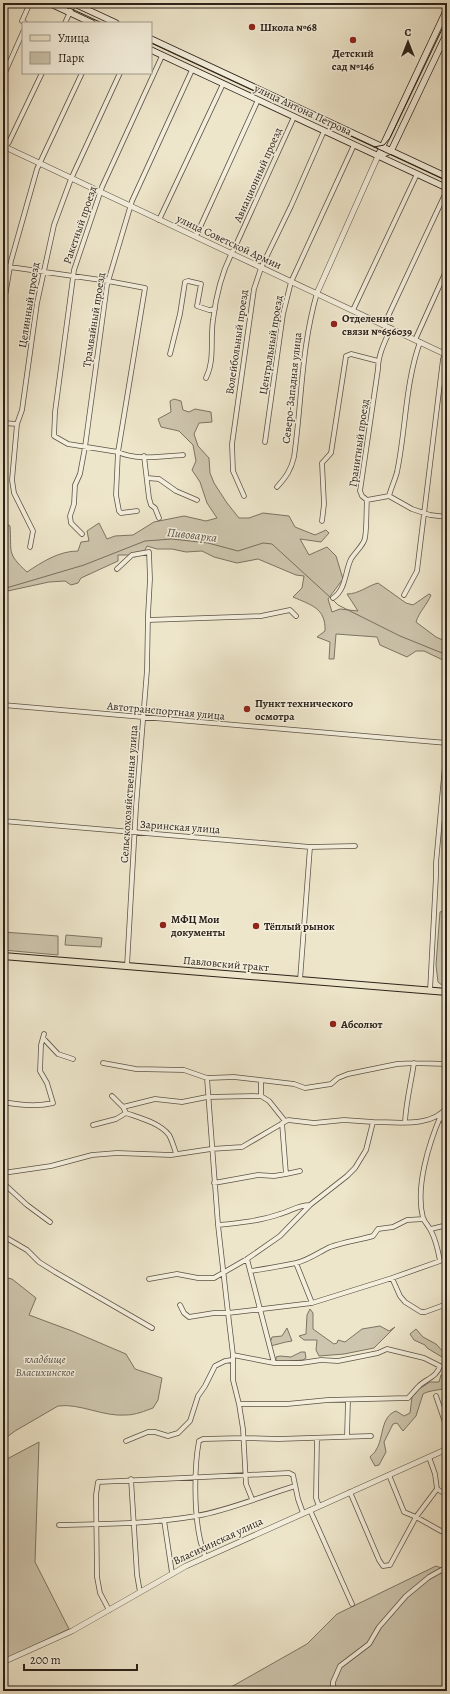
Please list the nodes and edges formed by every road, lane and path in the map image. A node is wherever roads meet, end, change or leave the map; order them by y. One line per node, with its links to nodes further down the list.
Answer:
1 (30, 3): 6 (street)
2 (49, 3): 5 (main road)
3 (74, 3): 5 (street); 9 (main road)
4 (447, 9): 25 (main road, Северо-Западная улица)
5 (70, 13): 7 (street); 8 (main road)
6 (24, 22)
7 (66, 22)
8 (90, 22)
9 (114, 22)
10 (447, 33): 27 (main road)
11 (22, 34): 19 (street)
12 (152, 39): 25 (main road, улица Антона Петрова)
13 (152, 51): 14 (main road, улица Антона Петрова)
14 (162, 56): 15 (main road, улица Антона Петрова); 34 (street, Ракетный проезд)
15 (192, 70): 20 (main road, улица Антона Петрова); 35 (street, Трамвайный проезд)
16 (41, 74): 26 (street)
17 (82, 74): 29 (street)
18 (120, 74): 32 (street, Целинный проезд)
19 (3, 77)
20 (223, 84): 21 (main road, улица Антона Петрова); 36 (street)
21 (258, 100): 22 (main road, улица Антона Петрова); 37 (street)
22 (294, 117): 23 (main road, улица Антона Петрова); 38 (street, Авиационный проезд)
23 (324, 131): 24 (main road, улица Антона Петрова); 41 (street, Волейбольный проезд)
24 (354, 145): 28 (main road, улица Антона Петрова); 46 (street, Центральный проезд)
25 (382, 147): 27 (main road, улица Антона Петрова); 28 (main road, Северо-Западная улица)
26 (4, 148): 29 (street, улица Советской Армии)
27 (391, 151): 28 (main road); 31 (main road, улица Антона Петрова)
28 (378, 156): 30 (main road, улица Антона Петрова); 47 (street, Северо-Западная улица)
29 (39, 164): 32 (street, улица Советской Армии); 40 (street)
30 (417, 174): 33 (main road, улица Антона Петрова); 50 (street)
31 (447, 177)
32 (71, 179): 34 (street, улица Советской Армии); 43 (street, Целинный проезд)
33 (447, 189): 51 (street)
34 (100, 192): 35 (street, улица Советской Армии); 44 (street, Ракетный проезд)
35 (131, 206): 36 (street, улица Советской Армии); 45 (street, Трамвайный проезд)
36 (160, 220): 37 (street, улица Советской Армии)
37 (196, 236): 38 (street, улица Советской Армии)
38 (231, 254): 41 (street, улица Советской Армии); 49 (street, Авиационный проезд)
39 (3, 266): 40 (street)
40 (10, 267): 43 (street); 48 (street)
41 (261, 268): 46 (street, улица Советской Армии); 67 (street, Волейбольный проезд)
42 (447, 269): 53 (street)
43 (42, 272): 44 (street); 59 (street, Целинный проезд)
44 (74, 276): 45 (street); 61 (street, Ракетный проезд)
45 (108, 280): 61 (street, Трамвайный проезд); 62 (street)
46 (291, 282): 47 (street, улица Советской Армии); 60 (street, Центральный проезд)
47 (317, 293): 50 (street, улица Советской Армии); 66 (street, Северо-Западная улица)
48 (3, 308)
49 (215, 309): 55 (street); 57 (street, Авиационный проезд)
50 (353, 310): 51 (street, улица Советской Армии)
51 (384, 325): 52 (street, улица Советской Армии)
52 (391, 328): 53 (street, улица Советской Армии); 56 (street, Гранитный проезд)
53 (417, 341): 54 (street, улица Советской Армии); 68 (street)
54 (446, 352): 72 (street)
55 (170, 354)
56 (378, 361): 70 (street, Гранитный проезд); 75 (street)
57 (206, 378)
58 (3, 423): 59 (street)
59 (17, 424): 77 (street, Целинный проезд)
60 (266, 442)
61 (85, 447): 62 (street); 76 (street, Трамвайный проезд)
62 (118, 452): 64 (street); 71 (street)
63 (183, 455): 64 (street)
64 (144, 456): 65 (street)
65 (147, 478): 69 (street); 74 (street)
66 (277, 486)
67 (244, 496)
68 (388, 496): 70 (street); 72 (street)
69 (197, 500)
70 (367, 500): 80 (street, Гранитный проезд)
71 (136, 511)
72 (425, 512): 73 (street); 79 (street)
73 (447, 517)
74 (158, 518)
75 (322, 521)
76 (82, 534)
77 (30, 547)
78 (116, 569): 82 (street, Сельскохозяйственная улица)
79 (404, 595)
80 (333, 598)
81 (296, 616): 82 (street)
82 (148, 620): 84 (street, Сельскохозяйственная улица)
83 (3, 705): 84 (street, Автотранспортная улица)
84 (144, 718): 85 (street, Автотранспортная улица); 87 (street, Сельскохозяйственная улица)
85 (447, 744): 93 (street)
86 (3, 821): 87 (street, Заринская улица)
87 (134, 833): 89 (street, Заринская улица); 91 (street, Сельскохозяйственная улица)
88 (355, 846): 89 (street, Заринская улица)
89 (310, 847): 92 (street)
90 (3, 956): 91 (main road, Павловский тракт)
91 (127, 966): 92 (main road, Павловский тракт)
92 (300, 980): 93 (main road, Павловский тракт)
93 (430, 991): 94 (main road, Павловский тракт)
94 (447, 992)
95 (73, 1059): 104 (street)
96 (414, 1063): 98 (street); 100 (street); 111 (street)
97 (103, 1064): 99 (street)
98 (447, 1064)
99 (207, 1078): 100 (street); 102 (street)
100 (261, 1081): 103 (street)
101 (112, 1096): 105 (street)
102 (207, 1096): 103 (street); 105 (street); 114 (street)
103 (261, 1096): 109 (street)
104 (3, 1102)
105 (123, 1107): 107 (street)
106 (447, 1107): 108 (street)
107 (126, 1113): 112 (street); 115 (street)
108 (441, 1115): 111 (street); 113 (street); 122 (street)
109 (283, 1122): 110 (street); 114 (street); 118 (street)
110 (373, 1122): 111 (street); 121 (street)
111 (405, 1122)
112 (93, 1125)
113 (447, 1128)
114 (211, 1149): 115 (street); 119 (street)
115 (176, 1153): 117 (street)
116 (300, 1171): 118 (street)
117 (3, 1173)
118 (286, 1174): 119 (street)
119 (214, 1184): 124 (street)
120 (3, 1185): 123 (street)
121 (310, 1205): 124 (street); 128 (street)
122 (424, 1219): 126 (street); 131 (street)
123 (50, 1222)
124 (218, 1225): 133 (street)
125 (447, 1225): 126 (street)
126 (431, 1229): 129 (street)
127 (3, 1236): 141 (street)
128 (247, 1259): 132 (street); 133 (street)
129 (440, 1260): 130 (street); 134 (street)
130 (447, 1260)
131 (296, 1263): 132 (street); 136 (street)
132 (250, 1270): 139 (street)
133 (223, 1273): 135 (street); 140 (street)
134 (392, 1278): 136 (street); 137 (street)
135 (149, 1279)
136 (312, 1303): 139 (street)
137 (447, 1304)
138 (180, 1305): 140 (street)
139 (261, 1309): 140 (street); 143 (street)
140 (228, 1313): 142 (street)
141 (152, 1328)
142 (233, 1358): 143 (street); 146 (street); 152 (street)
143 (274, 1363): 145 (street)
144 (436, 1396): 147 (street)
145 (348, 1400): 146 (street); 148 (street)
146 (239, 1404): 150 (street)
147 (447, 1428)
148 (348, 1436): 149 (street); 151 (street)
149 (372, 1436)
150 (243, 1438): 151 (street); 155 (street); 157 (street)
151 (317, 1438): 164 (street)
152 (126, 1441)
153 (447, 1449): 154 (street, Власихинская улица)
154 (429, 1457): 156 (street, Власихинская улица); 160 (street)
155 (245, 1475): 157 (street); 159 (street); 163 (street)
156 (389, 1475): 161 (street, Власихинская улица); 168 (street)
157 (196, 1478): 158 (street); 167 (street)
158 (131, 1479): 170 (street); 171 (street)
159 (295, 1486): 163 (street); 166 (street)
160 (437, 1489): 162 (street); 168 (street)
161 (350, 1492): 164 (street, Власихинская улица); 168 (street)
162 (447, 1495)
163 (252, 1499): 167 (street)
164 (319, 1506): 165 (street, Власихинская улица)
165 (310, 1510): 166 (street, Власихинская улица); 178 (street)
166 (303, 1513): 174 (street, Власихинская улица)
167 (197, 1516): 169 (street); 174 (street)
168 (416, 1516): 173 (street)
169 (164, 1520): 170 (street); 176 (street)
170 (133, 1522): 171 (street); 177 (street)
171 (97, 1524): 172 (street); 179 (street)
172 (59, 1526)
173 (446, 1532)
174 (205, 1557): 176 (street, Власихинская улица)
175 (447, 1567): 181 (street)
176 (172, 1573): 177 (street, Власихинская улица)
177 (140, 1592): 179 (street, Власихинская улица)
178 (352, 1604)
179 (108, 1610): 180 (street, Власихинская улица)
180 (3, 1662)
181 (333, 1691)

